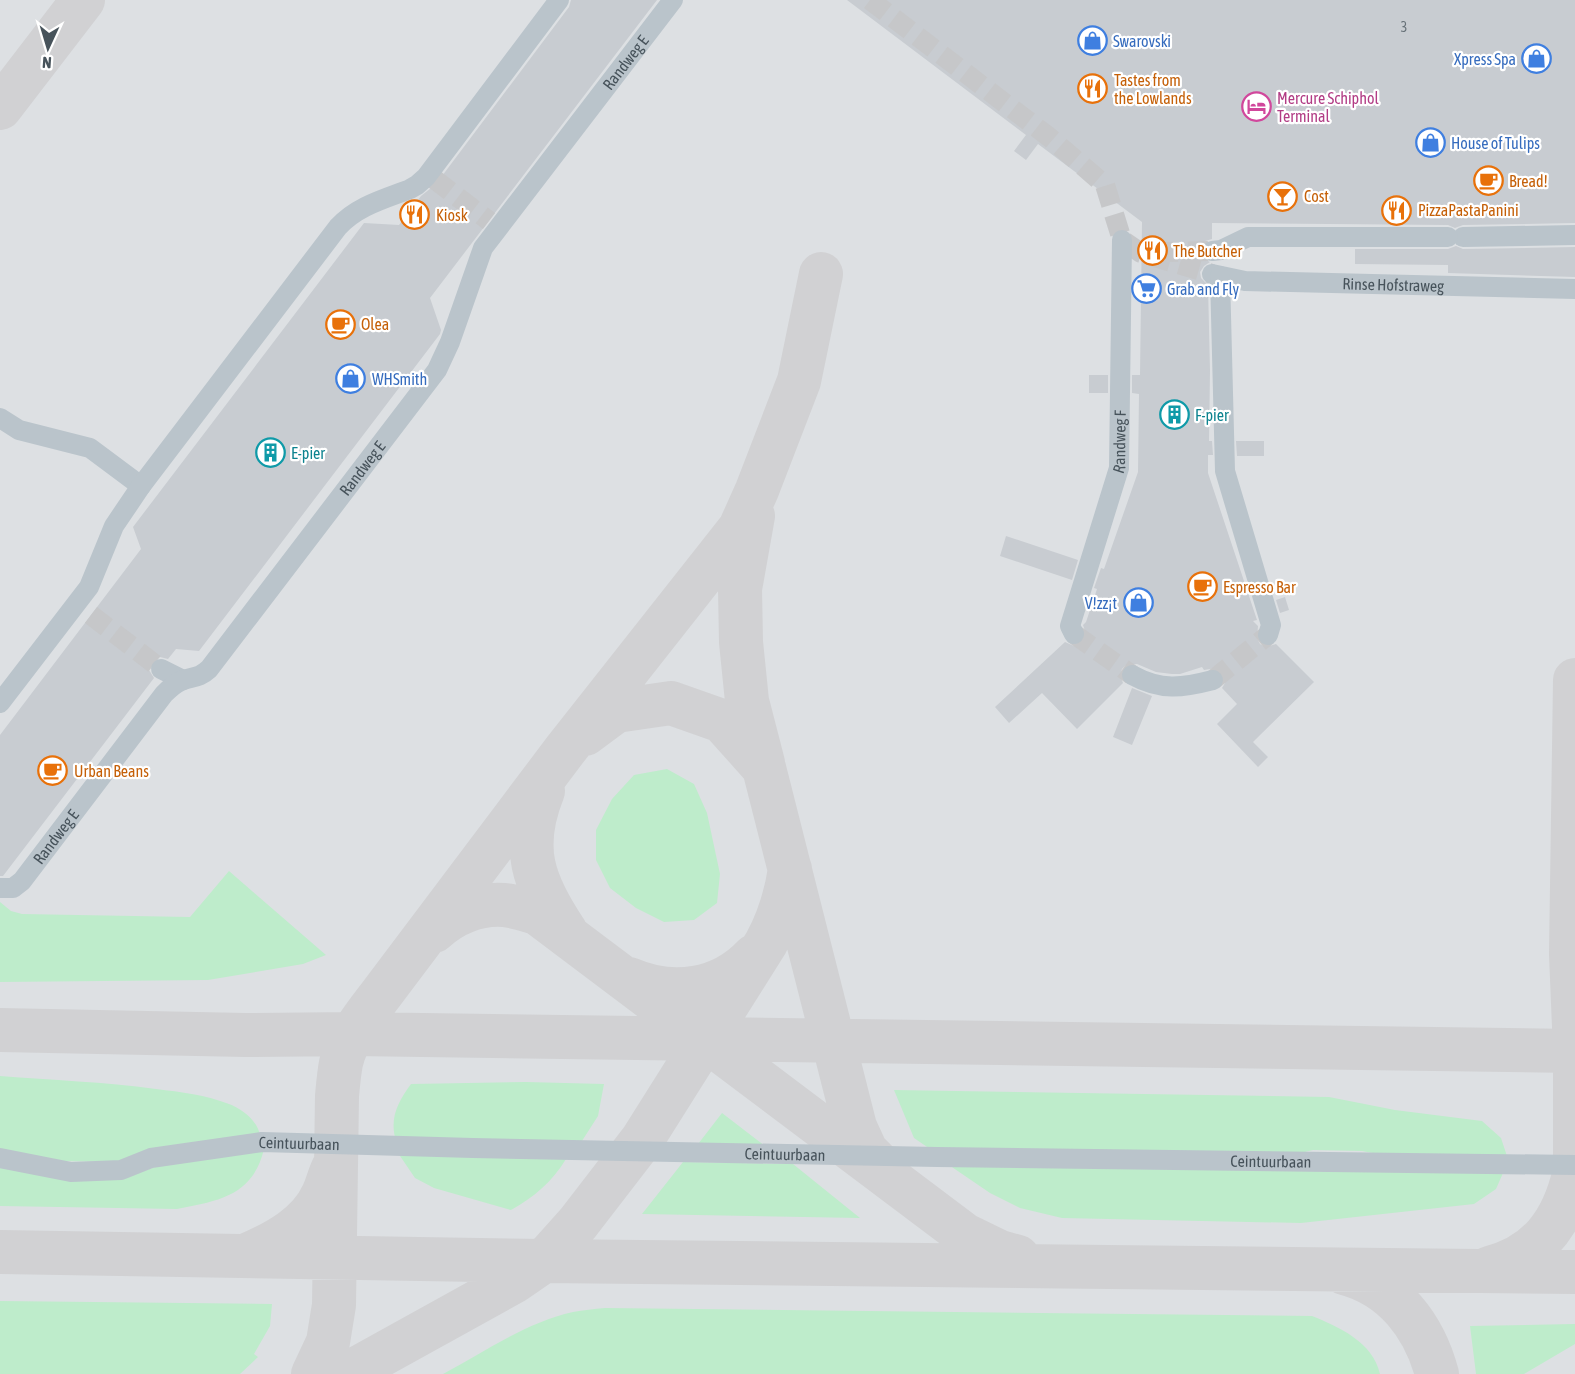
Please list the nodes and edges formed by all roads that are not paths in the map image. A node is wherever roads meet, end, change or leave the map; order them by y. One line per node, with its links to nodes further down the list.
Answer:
1 (559, 0): 8 (lane)
2 (673, 0): 15 (lane, Randweg E)
3 (1575, 236): 5 (lane)
4 (1122, 240): 11 (lane, Randweg F)
5 (1212, 251)
6 (1575, 289): 12 (lane, Rinse Hofstraweg)
7 (0, 418): 8 (lane)
8 (141, 486): 9 (lane)
9 (86, 591): 10 (lane); 17 (lane)
10 (91, 615)
11 (1074, 634)
12 (1268, 635)
13 (161, 669): 15 (lane)
14 (1132, 675): 16 (lane)
15 (183, 680): 18 (lane, Randweg E)
16 (1213, 680)
17 (0, 703)
18 (0, 888)
19 (0, 1158): 20 (lane, Ceintuurbaan)
20 (1575, 1165)

